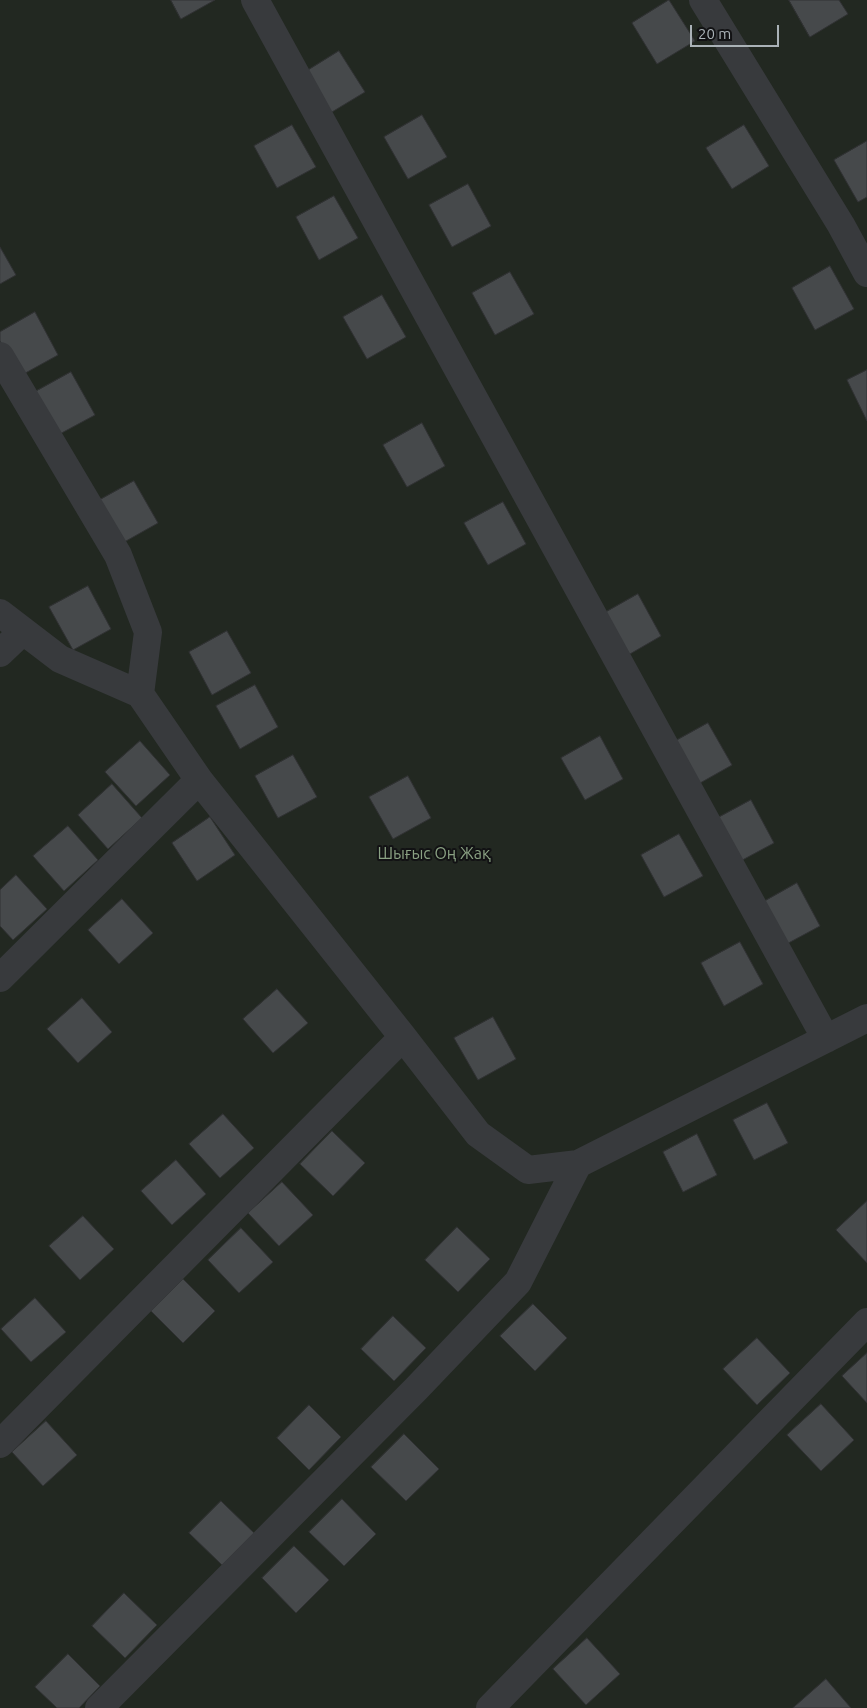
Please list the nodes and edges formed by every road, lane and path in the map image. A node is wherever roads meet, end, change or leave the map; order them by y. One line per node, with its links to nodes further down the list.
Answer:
1 (255, 0): 13 (street)
2 (703, 0): 3 (street)
3 (867, 273)
4 (0, 356): 8 (street)
5 (0, 612): 6 (street)
6 (23, 631): 7 (street); 8 (street)
7 (0, 653)
8 (140, 694): 9 (street)
9 (199, 780): 10 (street); 12 (street)
10 (0, 978)
11 (867, 1018): 13 (street)
12 (403, 1037): 14 (street); 16 (street)
13 (826, 1039): 14 (street)
14 (578, 1164): 17 (street)
15 (867, 1322): 18 (street)
16 (0, 1444)
17 (100, 1708)
18 (490, 1708)

